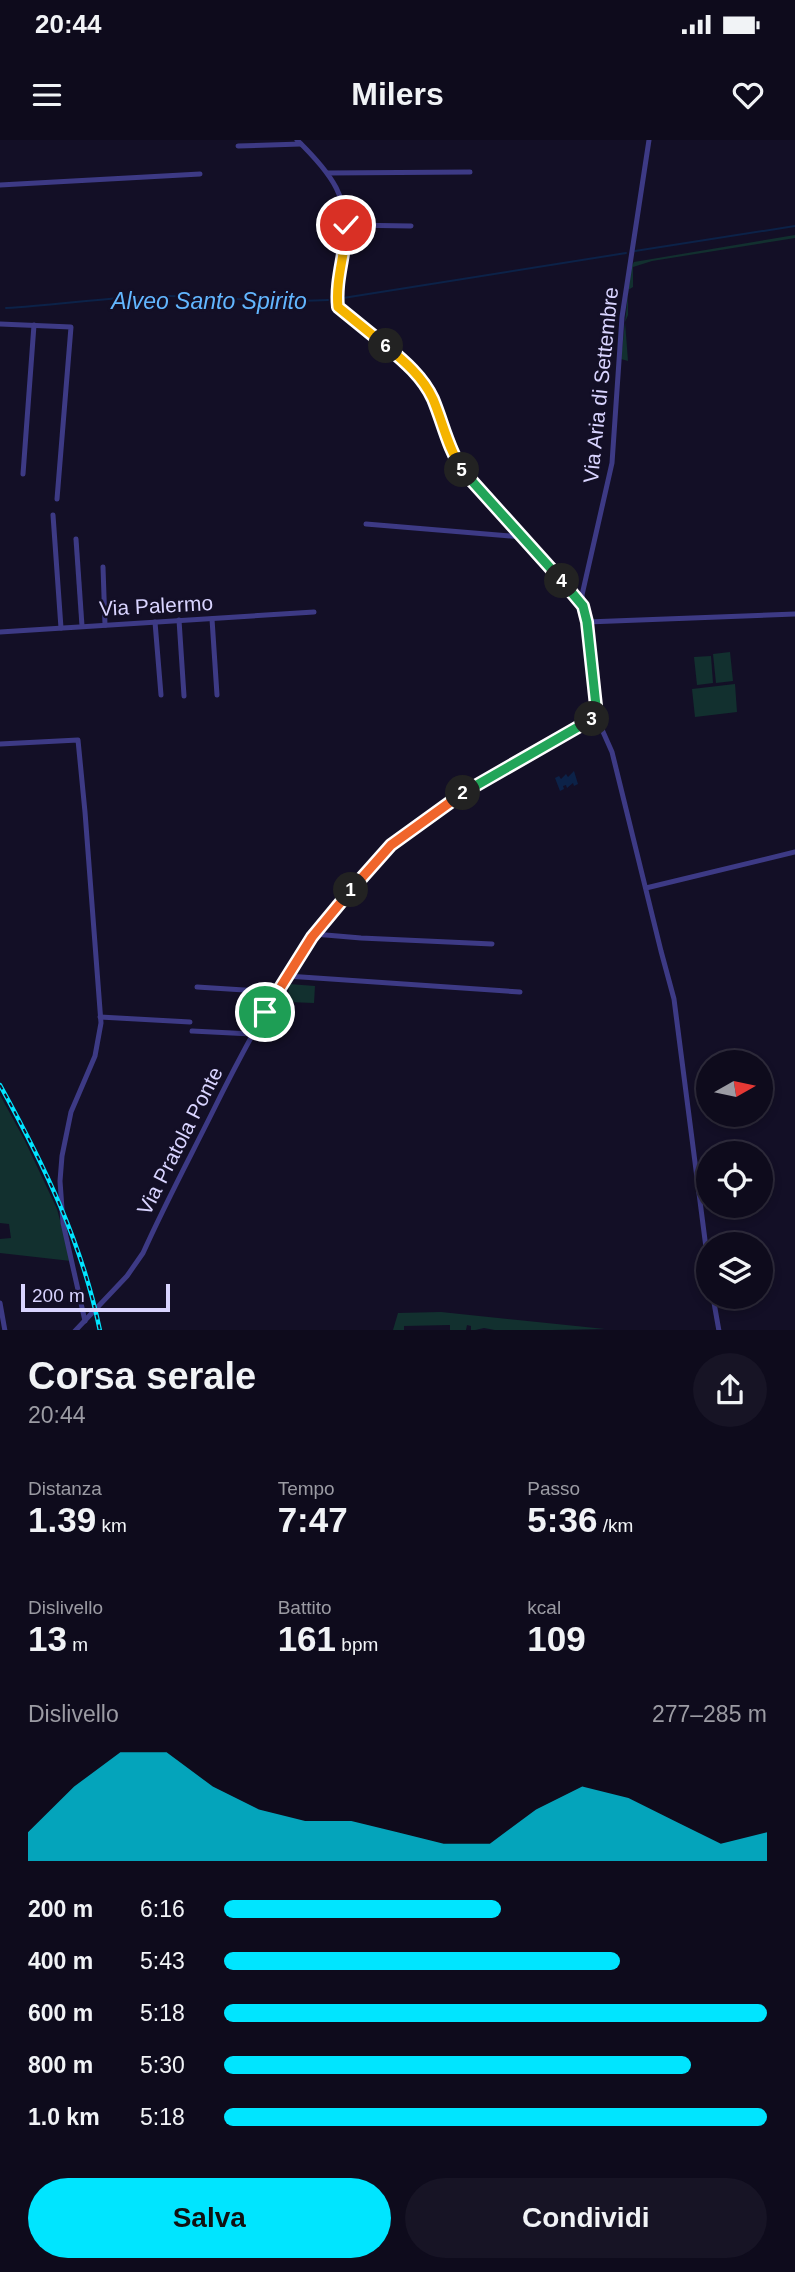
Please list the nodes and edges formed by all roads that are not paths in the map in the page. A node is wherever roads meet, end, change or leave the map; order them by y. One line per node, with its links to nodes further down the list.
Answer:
1 (649, 140): 19 (street, Via Aria di Settembre)
2 (299, 142): 3 (street); 5 (street)
3 (238, 146)
4 (470, 172): 5 (street)
5 (328, 173): 8 (street)
6 (200, 174): 7 (street)
7 (0, 184)
8 (346, 225): 9 (street); 16 (street)
9 (411, 226)
10 (0, 324): 11 (street)
11 (34, 326): 12 (street); 13 (street)
12 (23, 474)
13 (57, 499)
14 (53, 514): 28 (street)
15 (366, 524): 16 (street)
16 (523, 537): 19 (street)
17 (76, 539): 27 (street)
18 (103, 567): 26 (street)
19 (583, 606): 25 (street, Via Aria di Settembre)
20 (314, 612): 22 (street, Via Palermo)
21 (795, 614): 25 (street)
22 (212, 619): 23 (street, Via Palermo); 31 (street)
23 (179, 620): 24 (street, Via Palermo); 32 (street)
24 (155, 622): 26 (street, Via Palermo); 30 (street)
25 (587, 622): 33 (street, Via Aria di Settembre)
26 (105, 625): 27 (street, Via Palermo)
27 (82, 626): 28 (street, Via Palermo)
28 (61, 628): 29 (street, Via Palermo)
29 (0, 632)
30 (161, 695)
31 (218, 695)
32 (184, 696)
33 (596, 716): 36 (street, Via Aria di Settembre); 37 (street, Via Pratola Ponte)
34 (0, 744): 43 (street)
35 (795, 852): 36 (street)
36 (646, 888): 47 (street, Via Aria di Settembre)
37 (314, 934): 38 (street); 39 (street, Via Pratola Ponte)
38 (492, 944)
39 (287, 976): 41 (street, Via Pratola Ponte); 42 (street)
40 (197, 986): 41 (street)
41 (278, 992): 46 (street, Via Pratola Ponte)
42 (520, 992)
43 (100, 1017): 44 (street); 50 (street)
44 (190, 1022)
45 (192, 1031): 46 (street)
46 (252, 1034): 50 (street, Via Pratola Ponte)
47 (704, 1232)
48 (0, 1303): 51 (street)
49 (715, 1309): 53 (street)
50 (85, 1321): 52 (street, Via Pratola Ponte)
51 (5, 1330)
52 (76, 1330)
53 (719, 1330)

